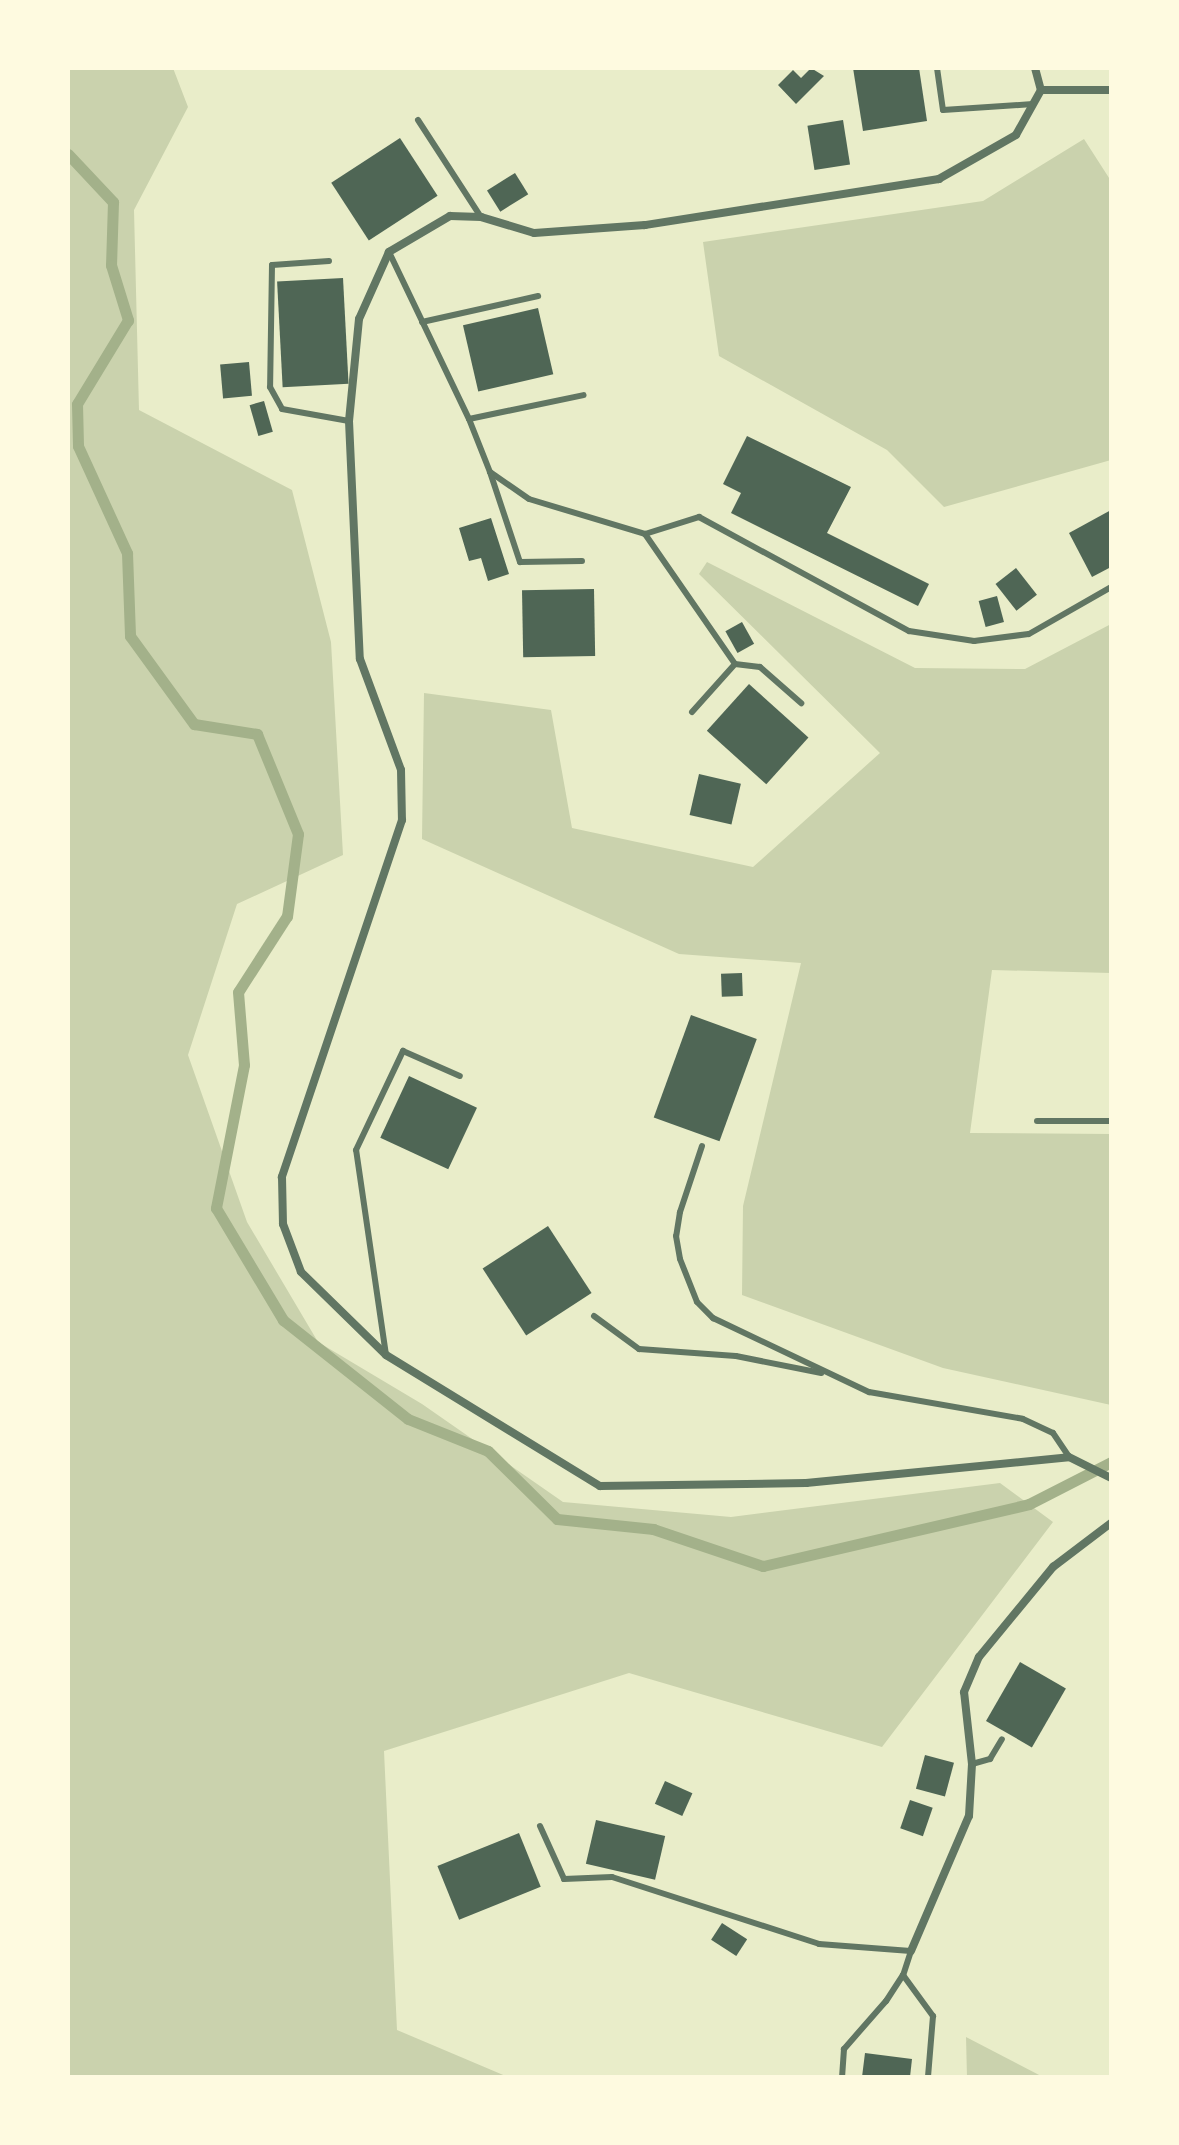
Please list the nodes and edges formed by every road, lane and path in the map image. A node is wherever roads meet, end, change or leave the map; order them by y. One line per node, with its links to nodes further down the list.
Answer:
1 (937, 68): 5 (lane)
2 (1035, 68): 3 (street)
3 (1041, 90): 4 (street); 5 (street)
4 (1111, 90)
5 (1033, 104): 7 (street)
6 (418, 120): 7 (lane)
7 (481, 217): 8 (street)
8 (389, 252): 11 (lane); 14 (street)
9 (329, 261): 14 (lane)
10 (538, 296): 11 (lane)
11 (422, 322): 13 (lane)
12 (584, 395): 13 (lane)
13 (469, 419): 15 (lane)
14 (349, 421): 27 (street)
15 (490, 472): 16 (lane); 17 (lane)
16 (645, 534): 18 (lane); 19 (lane)
17 (582, 561)
18 (1111, 587)
19 (735, 664): 20 (lane); 21 (lane)
20 (801, 703)
21 (692, 712)
22 (460, 1076): 27 (lane)
23 (1037, 1121): 24 (lane)
24 (1111, 1121)
25 (702, 1146): 28 (lane)
26 (594, 1316): 28 (lane)
27 (386, 1355): 29 (street)
28 (833, 1376): 29 (lane)
29 (1069, 1457): 30 (street)
30 (1111, 1478)
31 (1111, 1523): 33 (street)
32 (1002, 1739): 33 (lane)
33 (972, 1764): 35 (street)
34 (540, 1826): 35 (lane)
35 (911, 1951): 36 (lane)
36 (903, 1975): 37 (lane); 38 (lane)
37 (842, 2077)
38 (928, 2077)

